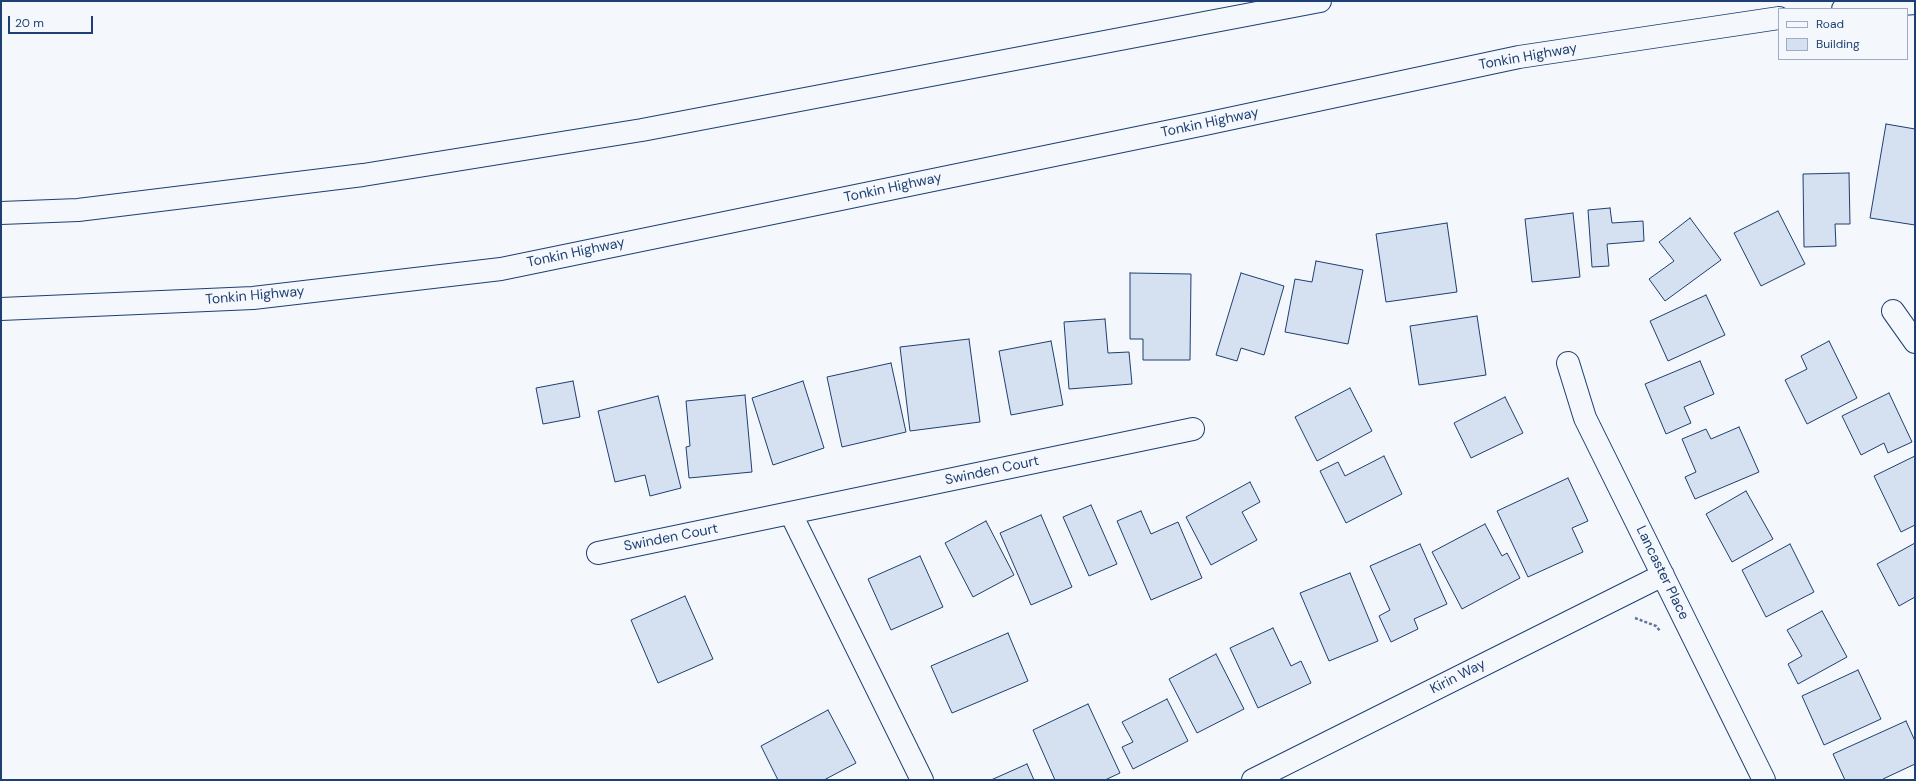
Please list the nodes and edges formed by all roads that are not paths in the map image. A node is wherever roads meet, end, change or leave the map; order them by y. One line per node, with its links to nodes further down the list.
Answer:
1 (1320, 1): 5 (main road)
2 (1915, 3): 3 (main road)
3 (1855, 8)
4 (1778, 18): 6 (main road, Tonkin Highway)
5 (1, 213)
6 (1, 309)
7 (1893, 311): 8 (main road)
8 (1915, 342)
9 (1568, 363): 13 (main road, Lancaster Place)
10 (1193, 429): 11 (main road, Swinden Court)
11 (791, 514): 12 (main road, Swinden Court); 14 (main road)
12 (598, 553)
13 (1663, 575): 15 (main road, Kirin Way); 16 (main road, Lancaster Place)
14 (922, 780)
15 (1253, 780)
16 (1764, 780)

